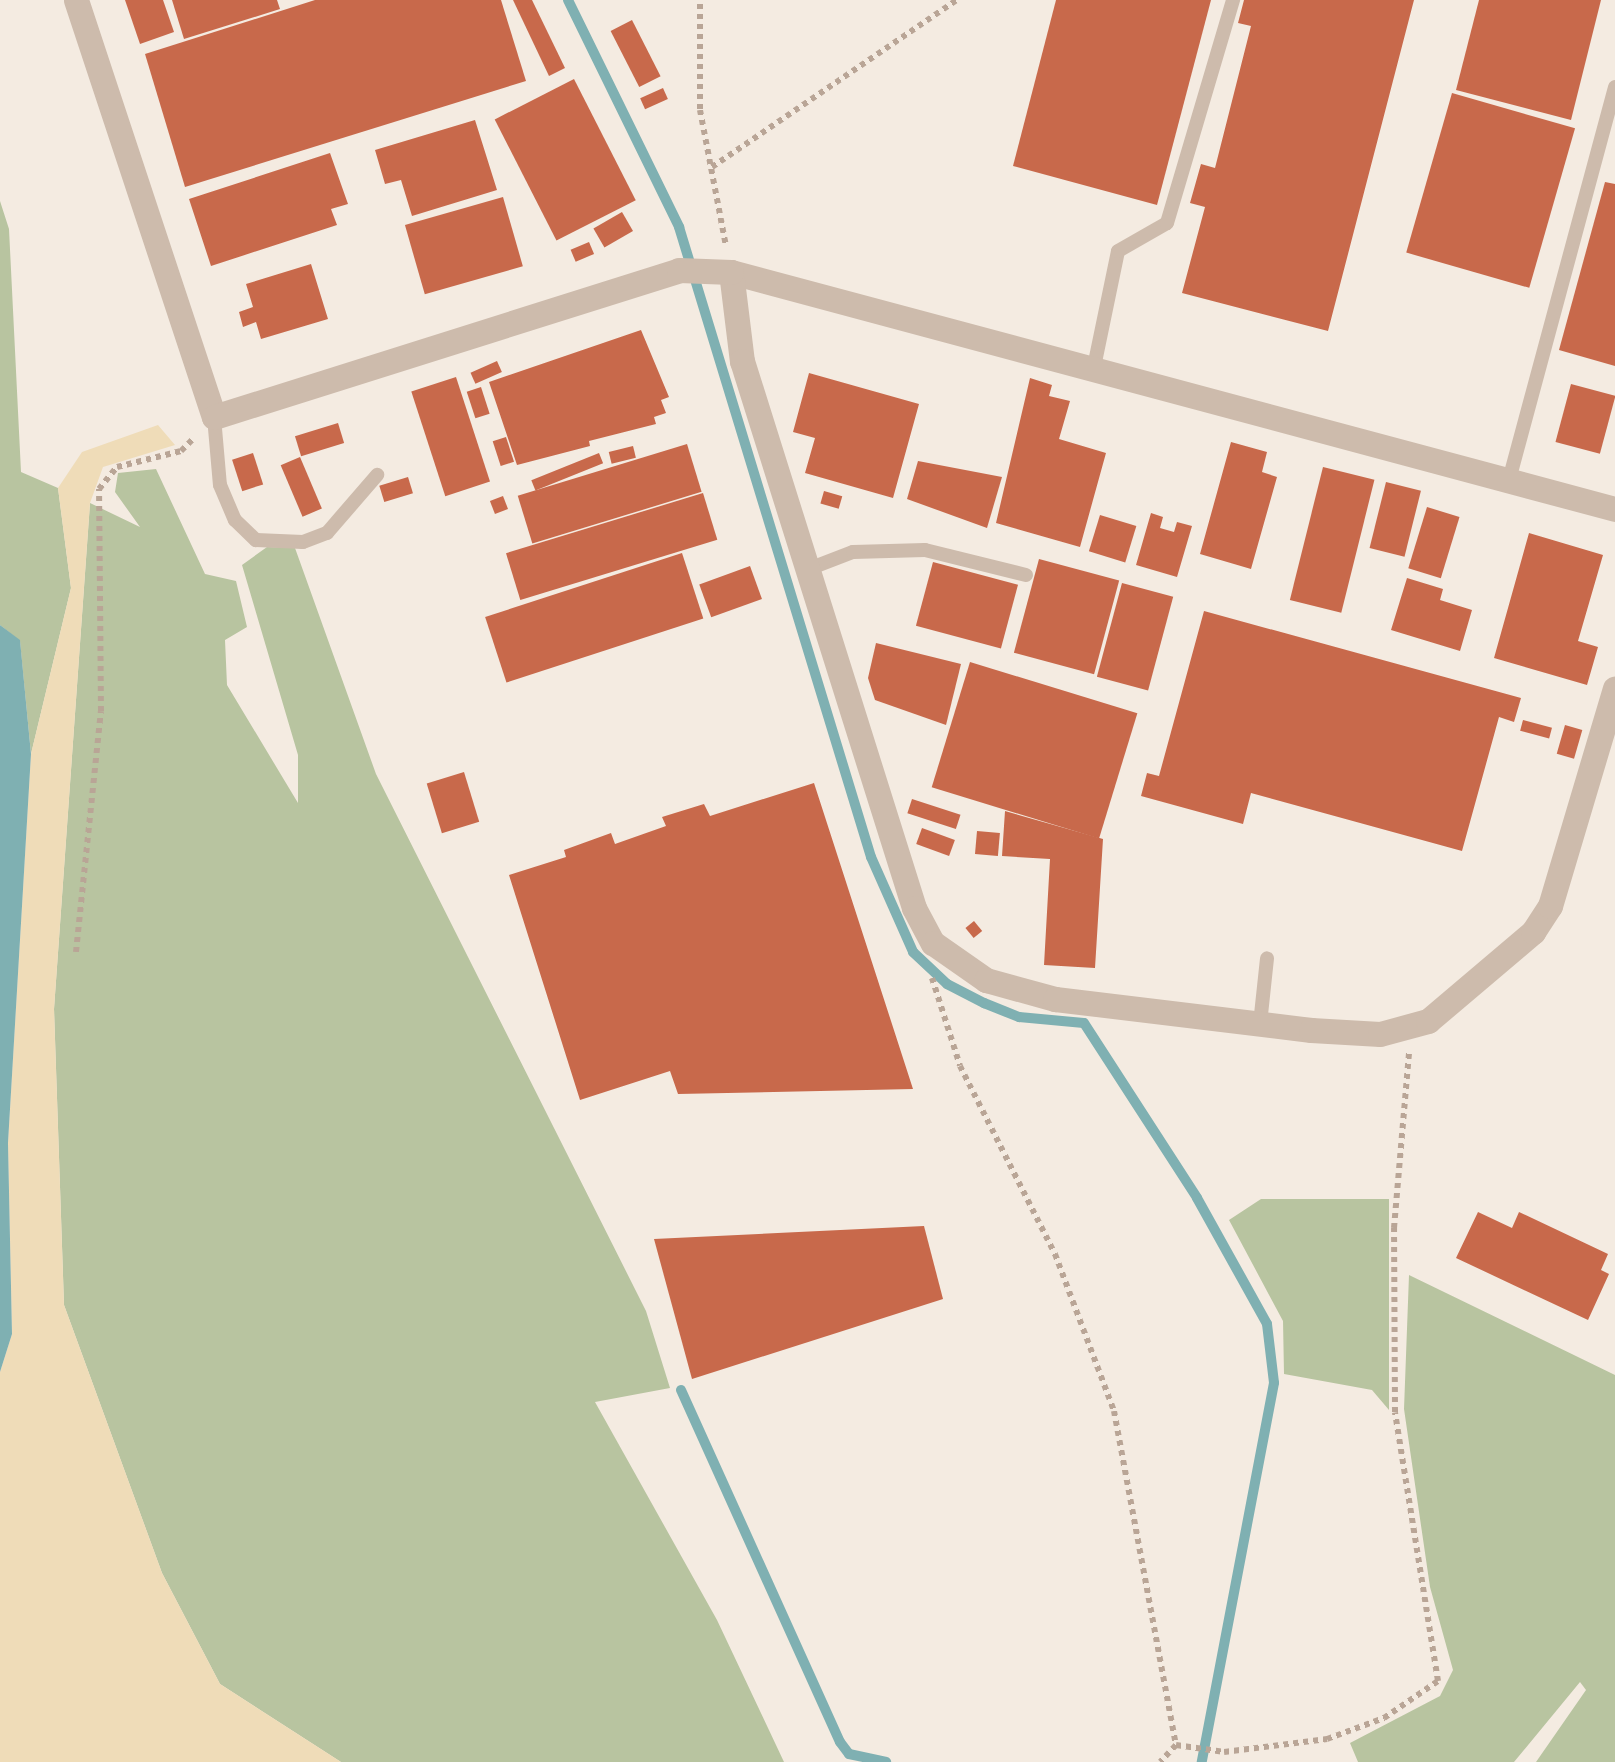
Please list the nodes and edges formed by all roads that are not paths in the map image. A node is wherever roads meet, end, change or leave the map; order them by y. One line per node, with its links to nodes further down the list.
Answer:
1 (76, 0): 6 (street)
2 (1232, 0): 5 (lane)
3 (1615, 86): 8 (lane)
4 (732, 272): 5 (street); 6 (street); 10 (street)
5 (1094, 367): 8 (street)
6 (214, 417): 7 (lane)
7 (377, 475)
8 (1509, 480): 9 (street)
9 (1615, 509)
10 (806, 570): 11 (lane); 14 (street)
11 (1026, 575)
12 (1615, 688): 14 (street)
13 (1267, 958): 14 (lane)
14 (1260, 1024)

